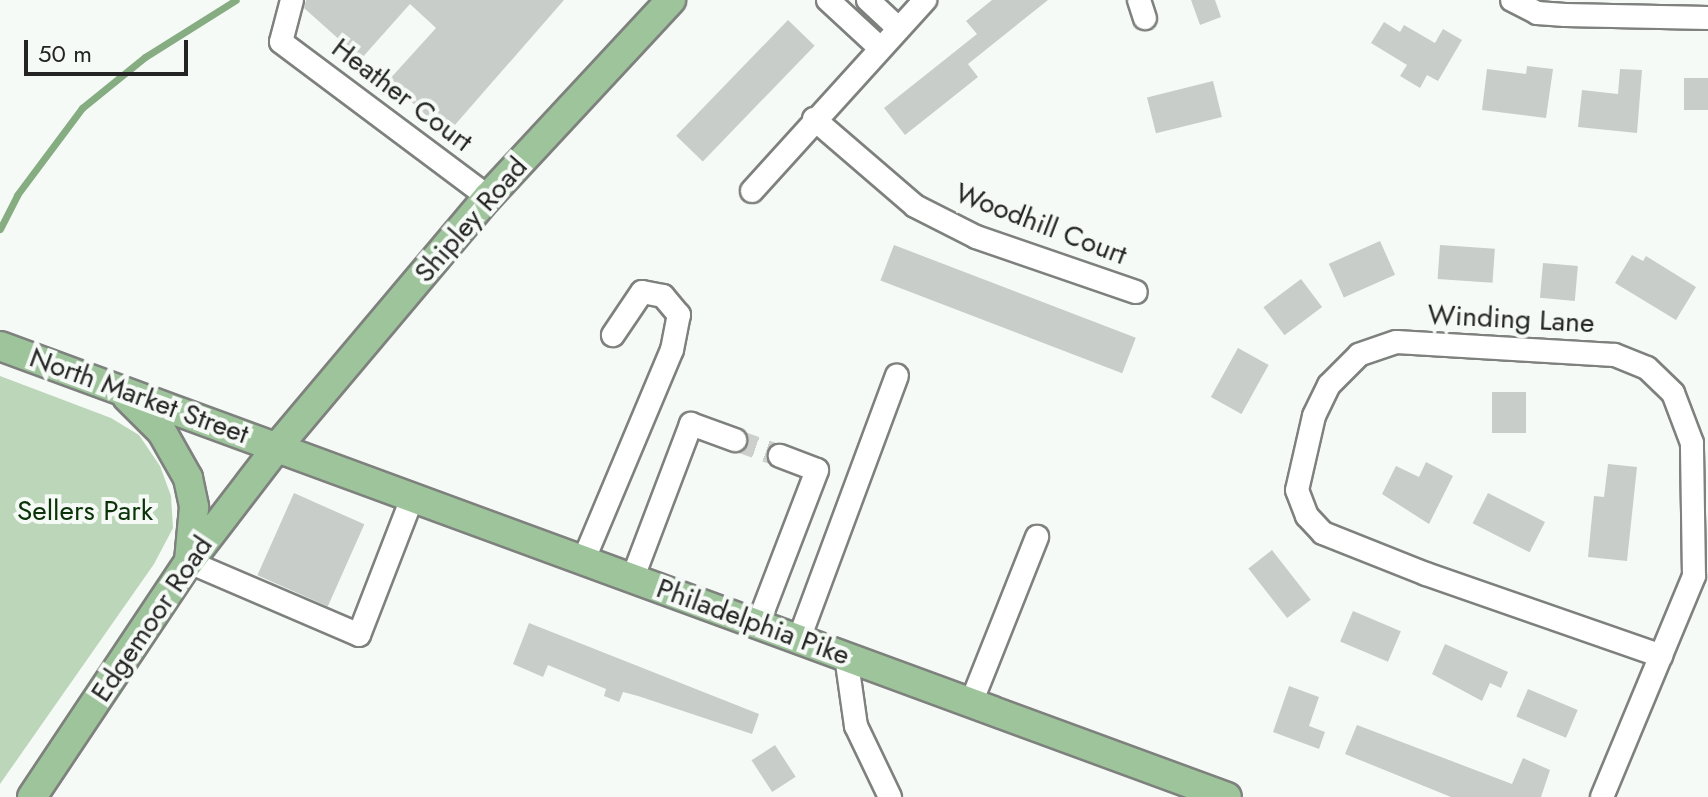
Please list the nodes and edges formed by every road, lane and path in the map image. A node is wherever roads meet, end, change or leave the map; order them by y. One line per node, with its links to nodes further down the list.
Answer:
1 (292, 0): 12 (street, Heather Court)
2 (671, 0): 12 (main road, Shipley Road)
3 (828, 0): 9 (street)
4 (868, 0): 8 (street)
5 (925, 0): 8 (street)
6 (1512, 0): 7 (street)
7 (1708, 18)
8 (898, 28): 9 (street)
9 (880, 48): 10 (street)
10 (814, 119): 11 (street); 13 (street, Woodhill Court)
11 (752, 191)
12 (488, 197): 19 (main road, Shipley Road)
13 (1136, 292)
14 (613, 335): 23 (street)
15 (0, 346): 17 (main road, North Market Street)
16 (897, 376): 27 (street)
17 (117, 389): 19 (main road, North Market Street); 24 (main road)
18 (735, 440): 25 (street)
19 (278, 446): 21 (main road, Philadelphia Pike); 24 (main road, Edgemoor Road)
20 (780, 456): 26 (street)
21 (413, 496): 23 (main road, Philadelphia Pike); 24 (street)
22 (1037, 537): 30 (street)
23 (584, 559): 25 (main road, Philadelphia Pike)
24 (189, 562): 31 (main road, Edgemoor Road)
25 (633, 577): 26 (main road, Philadelphia Pike)
26 (758, 624): 27 (main road, Philadelphia Pike)
27 (799, 639): 28 (main road, Philadelphia Pike)
28 (846, 656): 30 (main road, Philadelphia Pike); 32 (street)
29 (1661, 656): 29 (street, Winding Lane); 34 (street, Winding Lane)
30 (971, 703): 33 (main road, Philadelphia Pike)
31 (32, 797)
32 (890, 797)
33 (1227, 797)
34 (1602, 797)

